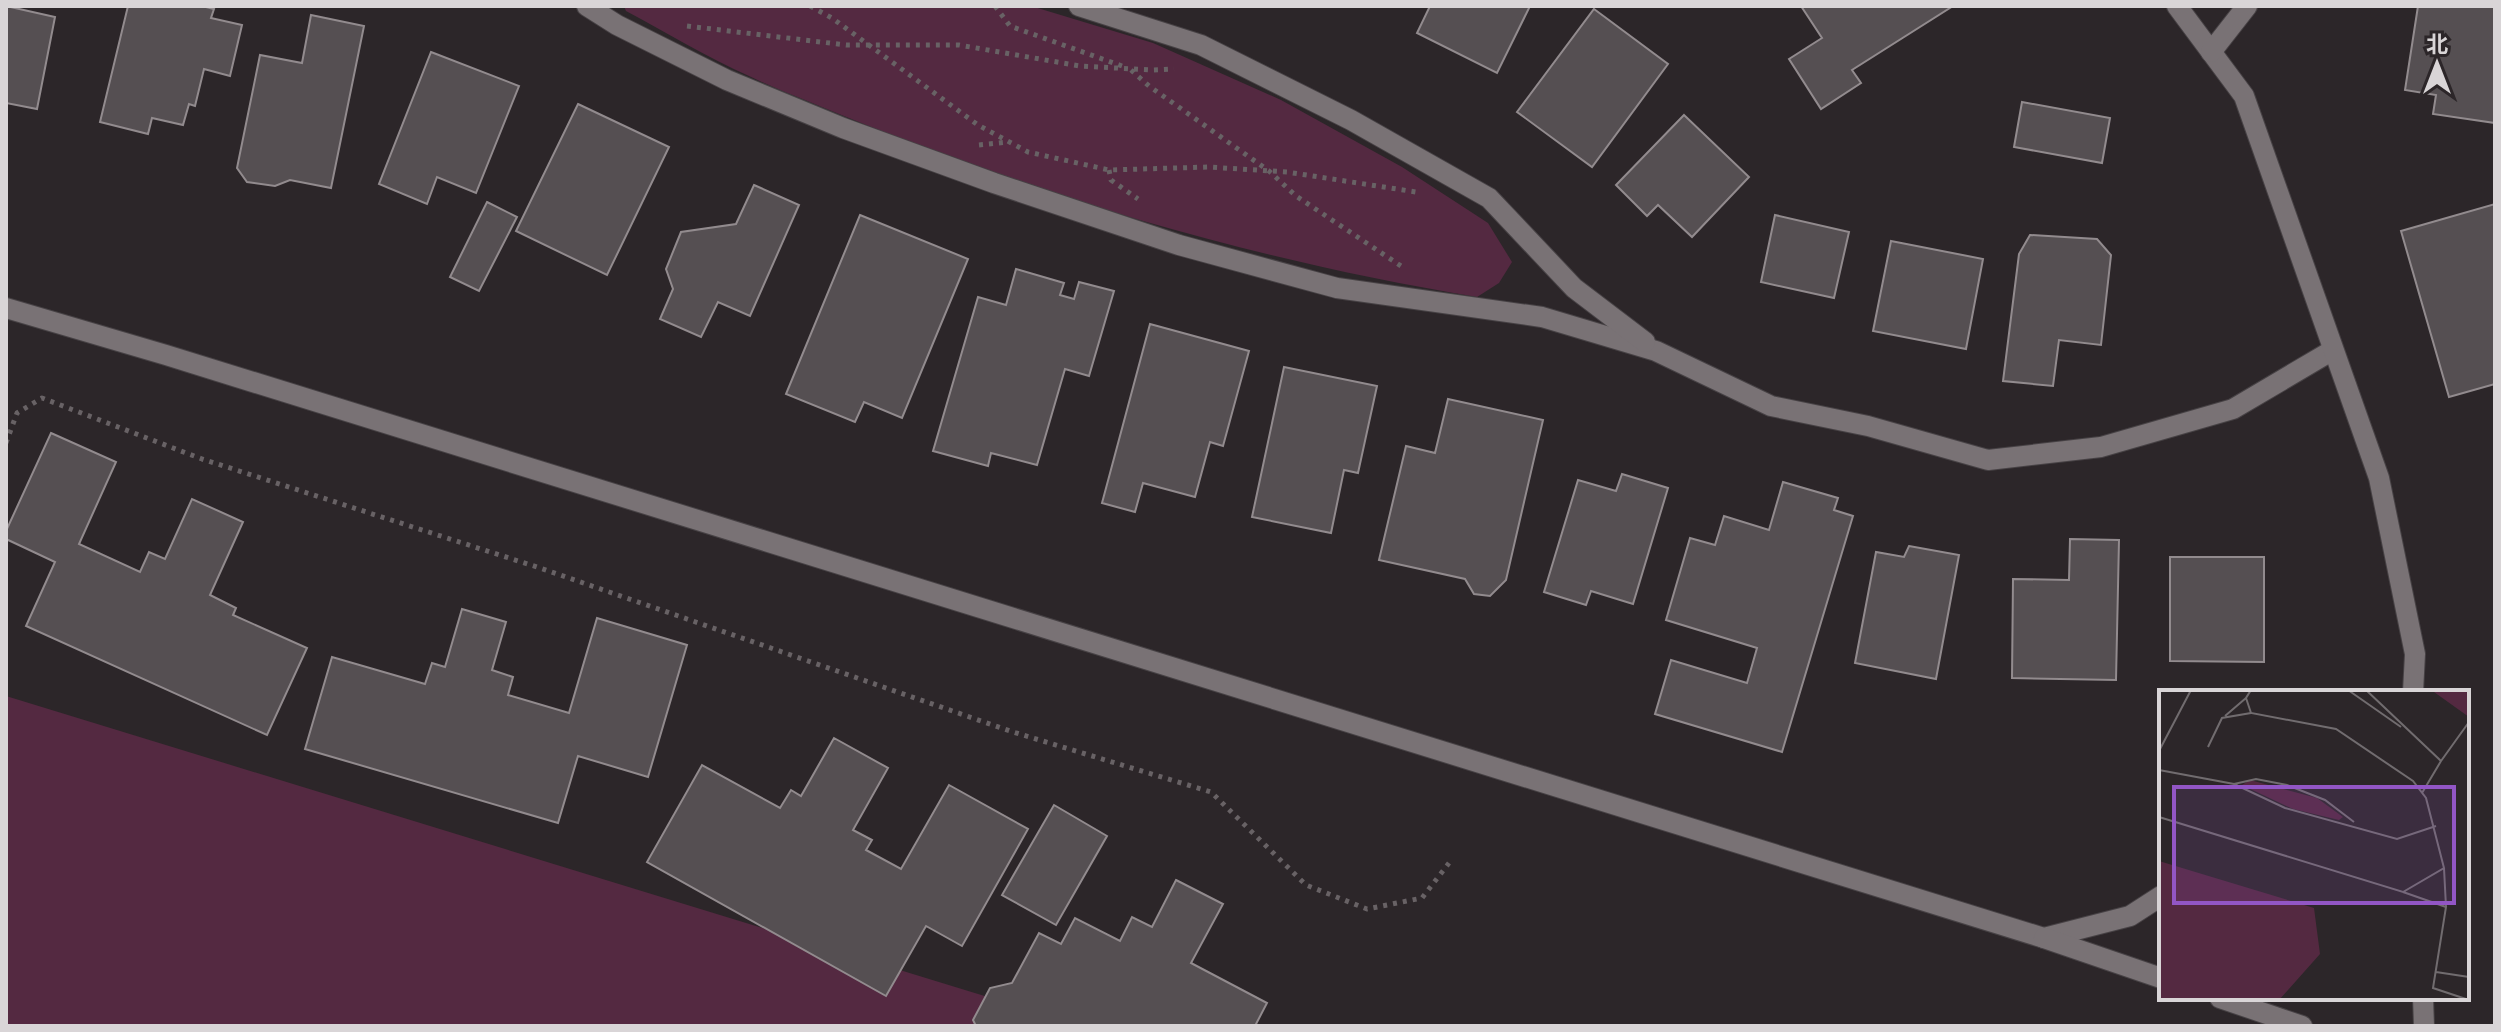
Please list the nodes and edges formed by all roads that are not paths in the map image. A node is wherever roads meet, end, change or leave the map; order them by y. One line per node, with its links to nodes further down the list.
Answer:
1 (587, 6): 8 (lane)
2 (1079, 6): 8 (lane)
3 (2177, 6): 5 (lane)
4 (2247, 6): 5 (lane)
5 (2211, 52): 7 (lane)
6 (6, 308): 11 (lane)
7 (2333, 350): 8 (lane); 9 (lane)
8 (1656, 351)
9 (2413, 690)
10 (2159, 897): 11 (lane)
11 (2044, 938): 12 (lane)
12 (2159, 977)
13 (2226, 1000): 15 (lane)
14 (2423, 1000): 16 (lane)
15 (2302, 1026)
16 (2424, 1026)

